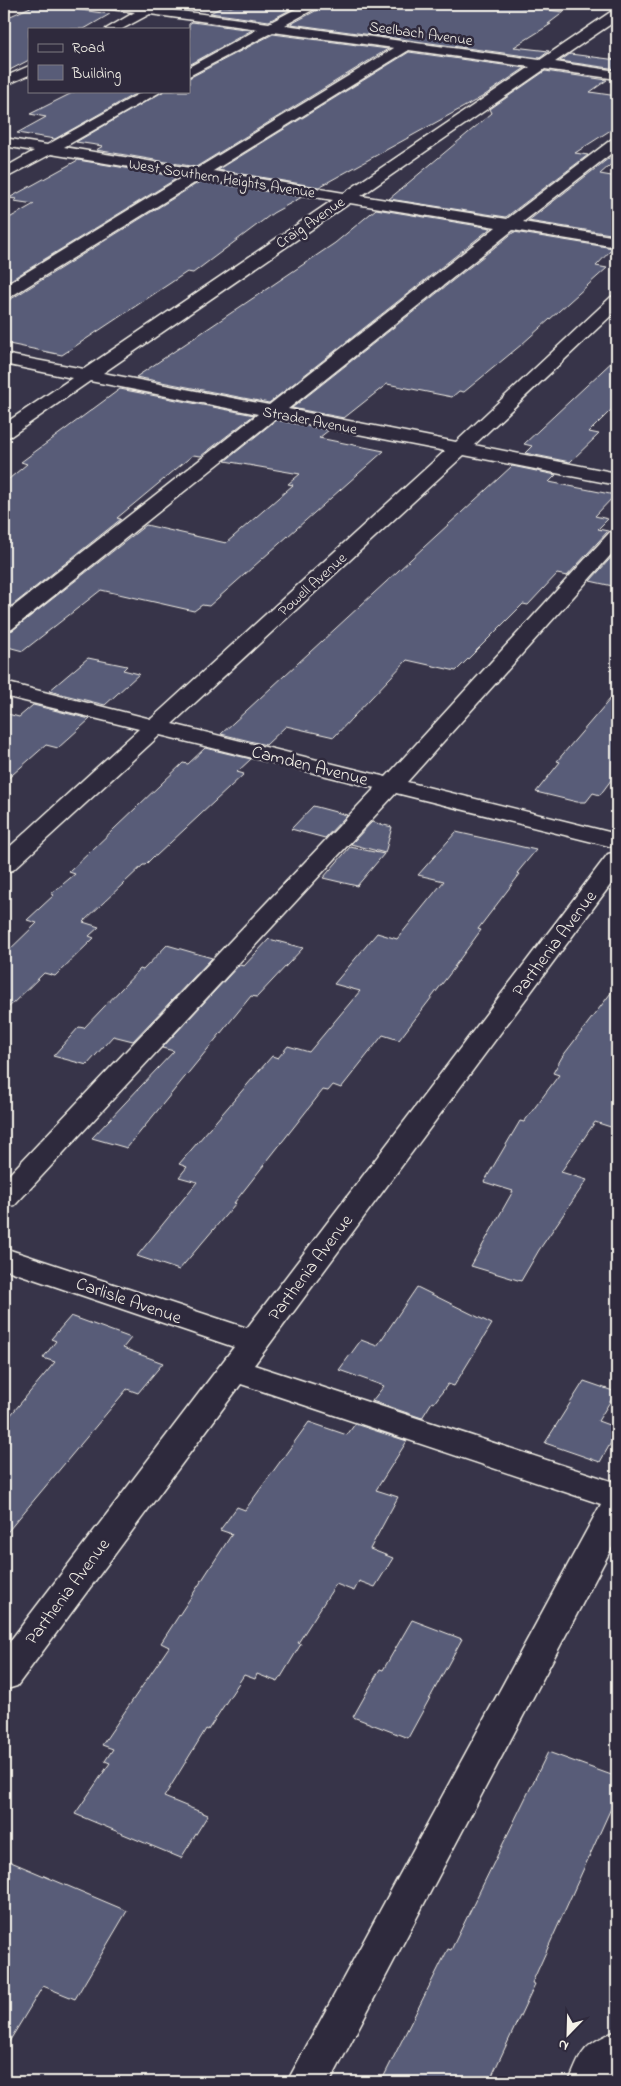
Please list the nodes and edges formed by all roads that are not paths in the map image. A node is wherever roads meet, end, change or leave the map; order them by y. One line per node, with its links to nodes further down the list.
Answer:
1 (102, 4): 3 (street, Seelbach Avenue)
2 (314, 4): 6 (street)
3 (149, 10): 5 (street); 6 (street, Seelbach Avenue)
4 (617, 14): 8 (street, Craig Avenue)
5 (114, 28)
6 (270, 28): 7 (street, Seelbach Avenue); 10 (street)
7 (405, 47): 8 (street, Seelbach Avenue); 18 (street)
8 (540, 65): 11 (street, Seelbach Avenue); 19 (street, Craig Avenue)
9 (28, 70): 12 (street)
10 (190, 71)
11 (617, 75)
12 (4, 82)
13 (153, 92): 16 (street)
14 (4, 142): 16 (street, West Southern Heights Avenue)
15 (617, 142): 20 (street)
16 (48, 150): 17 (street); 18 (street, West Southern Heights Avenue)
17 (4, 174)
18 (198, 174): 19 (street, West Southern Heights Avenue); 22 (street)
19 (346, 198): 20 (street, West Southern Heights Avenue); 25 (street, Craig Avenue)
20 (509, 225): 21 (street, West Southern Heights Avenue); 26 (street)
21 (617, 242)
22 (4, 293)
23 (617, 301): 28 (street, Powell Avenue)
24 (4, 359): 25 (street, Strader Avenue)
25 (87, 375): 26 (street, Strader Avenue); 27 (street, Craig Avenue)
26 (271, 412): 28 (street, Strader Avenue); 31 (street)
27 (4, 432)
28 (460, 449): 29 (street, Strader Avenue); 33 (street, Powell Avenue)
29 (617, 479)
30 (617, 536): 34 (street)
31 (4, 624)
32 (4, 689): 33 (street, Camden Avenue)
33 (155, 728): 34 (street, Camden Avenue); 37 (street, Powell Avenue)
34 (390, 785): 35 (street, Camden Avenue); 38 (street)
35 (617, 841)
36 (617, 859): 40 (street, Parthenia Avenue)
37 (4, 865)
38 (4, 1198)
39 (4, 1258): 40 (street, Carlisle Avenue)
40 (254, 1342): 41 (street, Parthenia Avenue)
41 (233, 1370): 42 (street); 44 (street, Parthenia Avenue)
42 (617, 1496)
43 (617, 1506): 46 (street)
44 (4, 1676)
45 (617, 2050): 47 (street)
46 (308, 2082)
47 (590, 2082)

